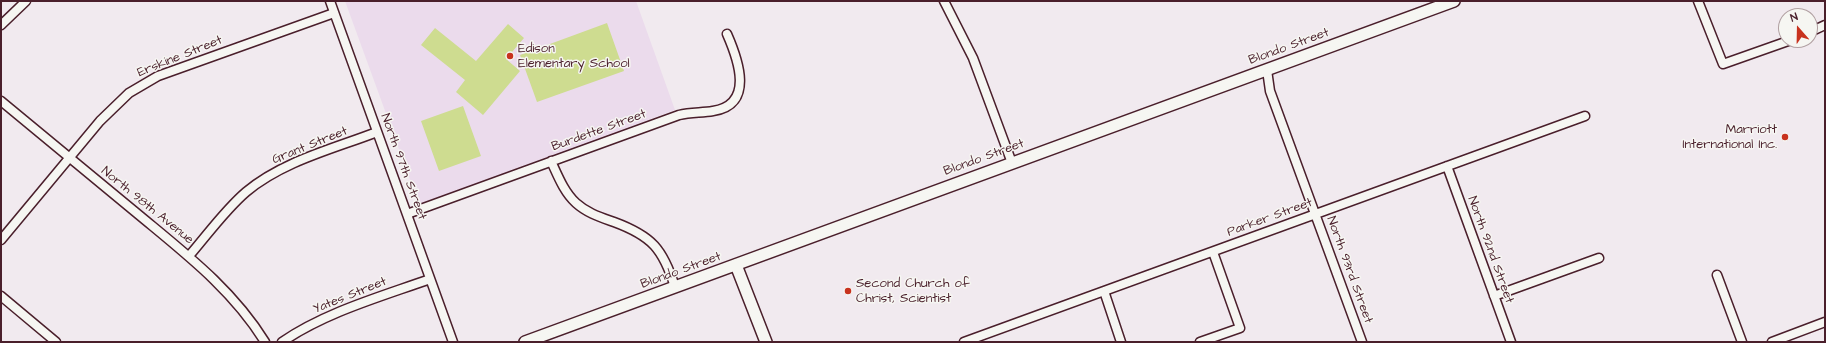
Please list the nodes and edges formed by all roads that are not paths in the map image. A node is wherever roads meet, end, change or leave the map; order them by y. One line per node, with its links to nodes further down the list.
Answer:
1 (26, 1): 7 (street)
2 (330, 1): 6 (street, North 97th Street)
3 (944, 1): 16 (street)
4 (1454, 1): 10 (main road, Blondo Street)
5 (1698, 1): 9 (street)
6 (334, 12): 13 (street, North 97th Street); 14 (street, Erskine Street)
7 (1, 25)
8 (727, 34): 15 (street, Burdette Street)
9 (1778, 45)
10 (1267, 70): 16 (main road, Blondo Street); 19 (street, North 93rd Street)
11 (1, 101): 14 (street, North 98th Avenue)
12 (1585, 116): 17 (street, Parker Street)
13 (377, 132): 18 (street, North 97th Street); 22 (street, Grant Street)
14 (70, 157): 20 (street, Erskine Street); 22 (street, North 98th Avenue)
15 (552, 161): 18 (street, Burdette Street); 27 (street)
16 (1012, 163): 24 (main road, Blondo Street)
17 (1447, 166): 19 (street, Parker Street); 30 (street, North 92nd Street)
18 (407, 214): 26 (street, North 97th Street)
19 (1316, 214): 21 (street, Parker Street); 41 (street, North 93rd Street)
20 (1, 240)
21 (1213, 252): 28 (street, Parker Street); 40 (street)
22 (190, 256): 33 (street, North 98th Avenue)
23 (1599, 258): 30 (street)
24 (736, 265): 27 (main road, Blondo Street); 37 (main road)
25 (1717, 275): 43 (street)
26 (430, 279): 34 (street, Yates Street); 35 (street, North 97th Street)
27 (675, 287): 36 (main road, Blondo Street)
28 (1104, 291): 38 (street, Parker Street); 39 (street)
29 (1, 296): 32 (street)
30 (1494, 296): 42 (street, North 92nd Street)
31 (1825, 322): 44 (street)
32 (56, 342)
33 (265, 342)
34 (282, 342)
35 (453, 342)
36 (525, 342)
37 (766, 342)
38 (964, 342)
39 (1121, 342)
40 (1200, 342)
41 (1362, 342)
42 (1511, 342)
43 (1742, 342)
44 (1772, 342)

